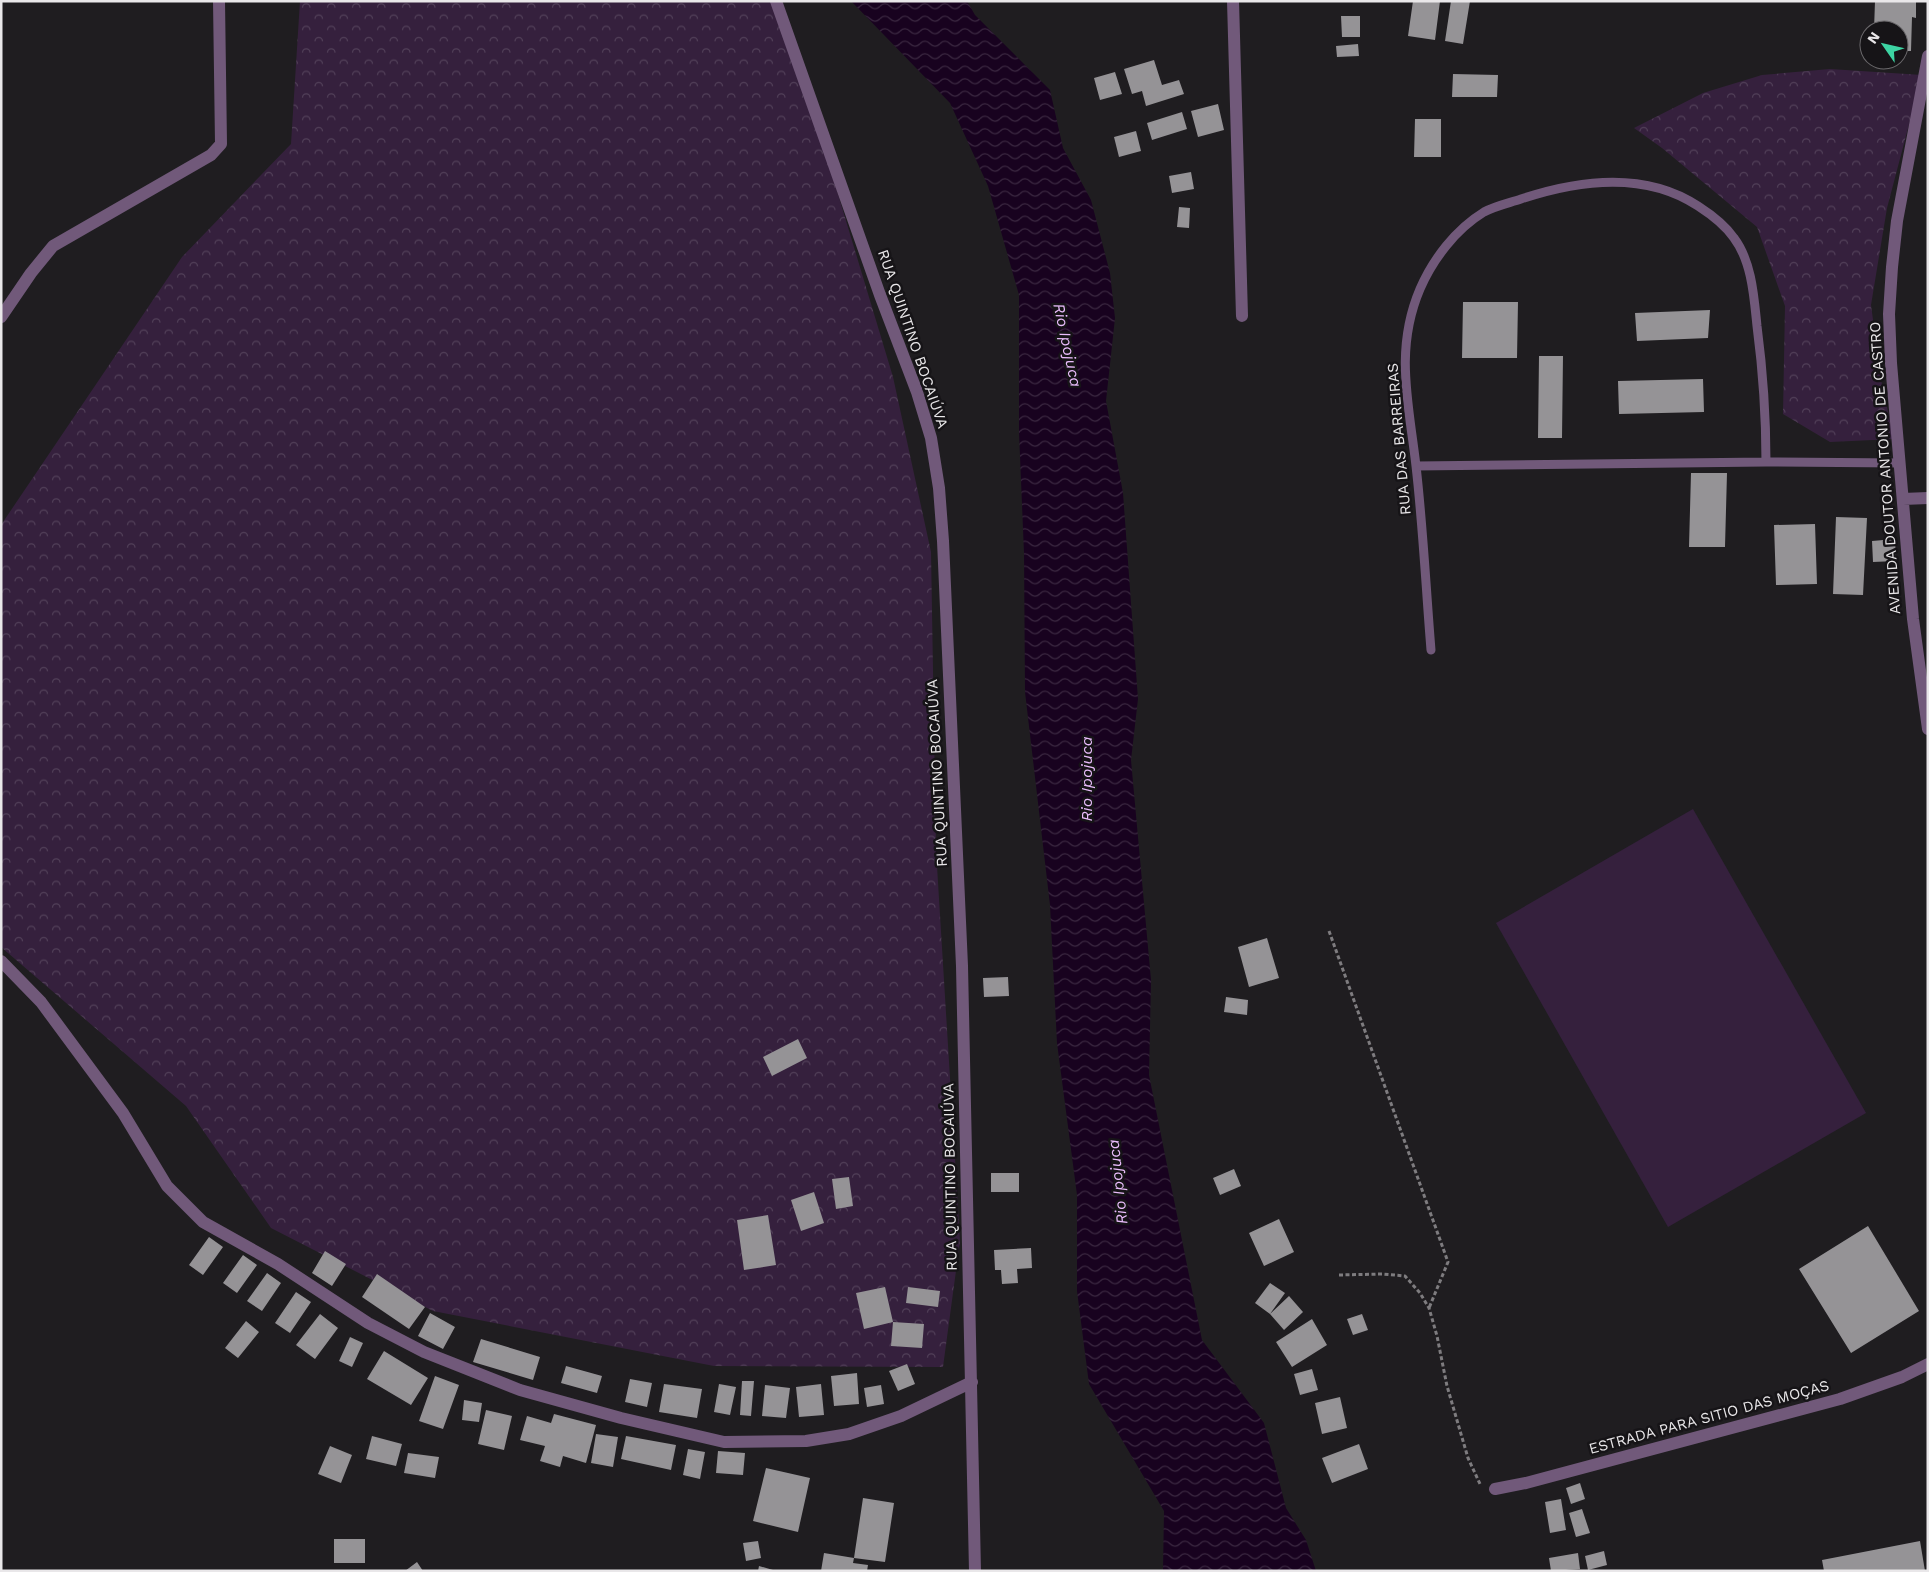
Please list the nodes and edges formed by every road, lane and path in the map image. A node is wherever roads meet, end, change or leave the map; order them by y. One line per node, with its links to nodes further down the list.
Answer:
1 (219, 1): 6 (street)
2 (776, 1): 19 (street, RUA QUINTINO BOCAIÚVA)
3 (1233, 1): 5 (street)
4 (1928, 56): 8 (street, AVENIDA DOUTOR ANTONIO DE CASTRO)
5 (1242, 316)
6 (1, 317)
7 (1766, 462): 8 (lane); 9 (lane); 9 (lane, RUA DAS BARREIRAS)
8 (1900, 463): 11 (street, AVENIDA DOUTOR ANTONIO DE CASTRO)
9 (1416, 466): 12 (lane, RUA DAS BARREIRAS)
10 (1928, 498): 11 (street)
11 (1902, 499): 13 (street, AVENIDA DOUTOR ANTONIO DE CASTRO)
12 (1431, 650)
13 (1928, 729)
14 (1329, 931): 17 (path)
15 (1, 961): 19 (street)
16 (1339, 1275): 17 (path)
17 (1429, 1308): 20 (path)
18 (1928, 1364): 20 (street, ESTRADA PARA SITIO DAS MOÇAS)
19 (972, 1382): 21 (street, RUA QUINTINO BOCAIÚVA)
20 (1495, 1489)
21 (975, 1571)

